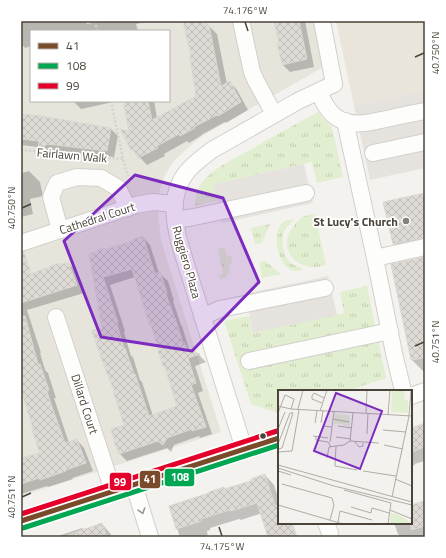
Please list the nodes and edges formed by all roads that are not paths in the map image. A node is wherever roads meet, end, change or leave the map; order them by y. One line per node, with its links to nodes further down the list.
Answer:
1 (241, 21): 5 (street)
2 (322, 21): 3 (street, Ruggiero Plaza)
3 (319, 91): 5 (street, Ruggiero Plaza); 6 (street)
4 (425, 111): 6 (street)
5 (274, 114): 11 (street, Ruggiero Plaza)
6 (345, 121): 15 (street)
7 (425, 142): 8 (street)
8 (373, 153)
9 (306, 193): 11 (street, Cathedral Court)
10 (128, 208): 11 (street, Cathedral Court); 12 (street, Cathedral Court); 12 (street)
11 (175, 212): 17 (street, Ruggiero Plaza)
12 (60, 230): 13 (street, Cathedral Court)
13 (21, 243)
14 (425, 247): 15 (street)
15 (375, 258): 19 (street)
16 (325, 288): 17 (street)
17 (202, 316): 25 (street, Ruggiero Plaza)
18 (56, 317): 27 (street, Dillard Court)
19 (390, 331): 20 (street); 21 (street)
20 (248, 361)
21 (403, 390)
22 (425, 391): 23 (street)
23 (412, 396)
24 (278, 438): 25 (street)
25 (244, 449): 26 (street)
26 (134, 485): 27 (street); 29 (street, one-way to 29)
27 (113, 491): 28 (street)
28 (21, 521)
29 (150, 537)

